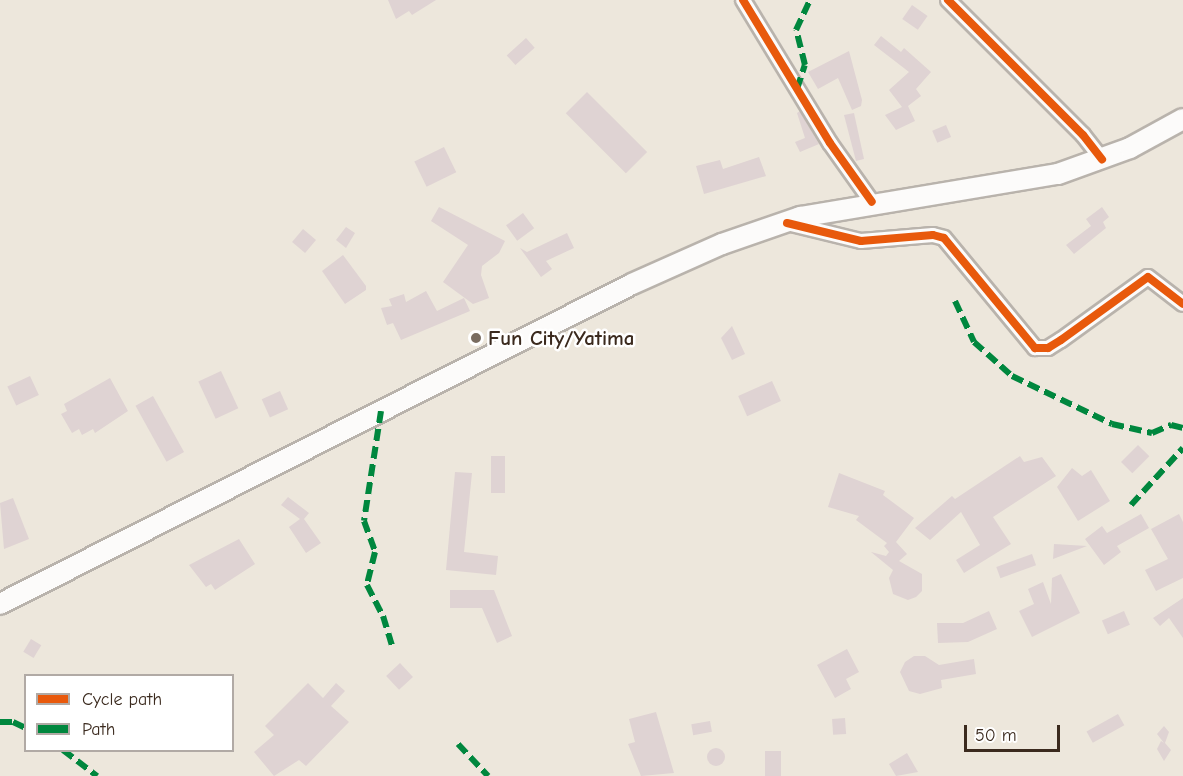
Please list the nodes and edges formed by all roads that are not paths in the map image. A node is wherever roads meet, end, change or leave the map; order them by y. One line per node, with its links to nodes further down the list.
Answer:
1 (743, 0): 5 (street)
2 (948, 0): 4 (street)
3 (1183, 119): 4 (main road)
4 (1102, 159): 5 (main road)
5 (872, 202): 6 (main road)
6 (787, 223): 7 (street); 8 (main road)
7 (1183, 304)
8 (0, 604)

